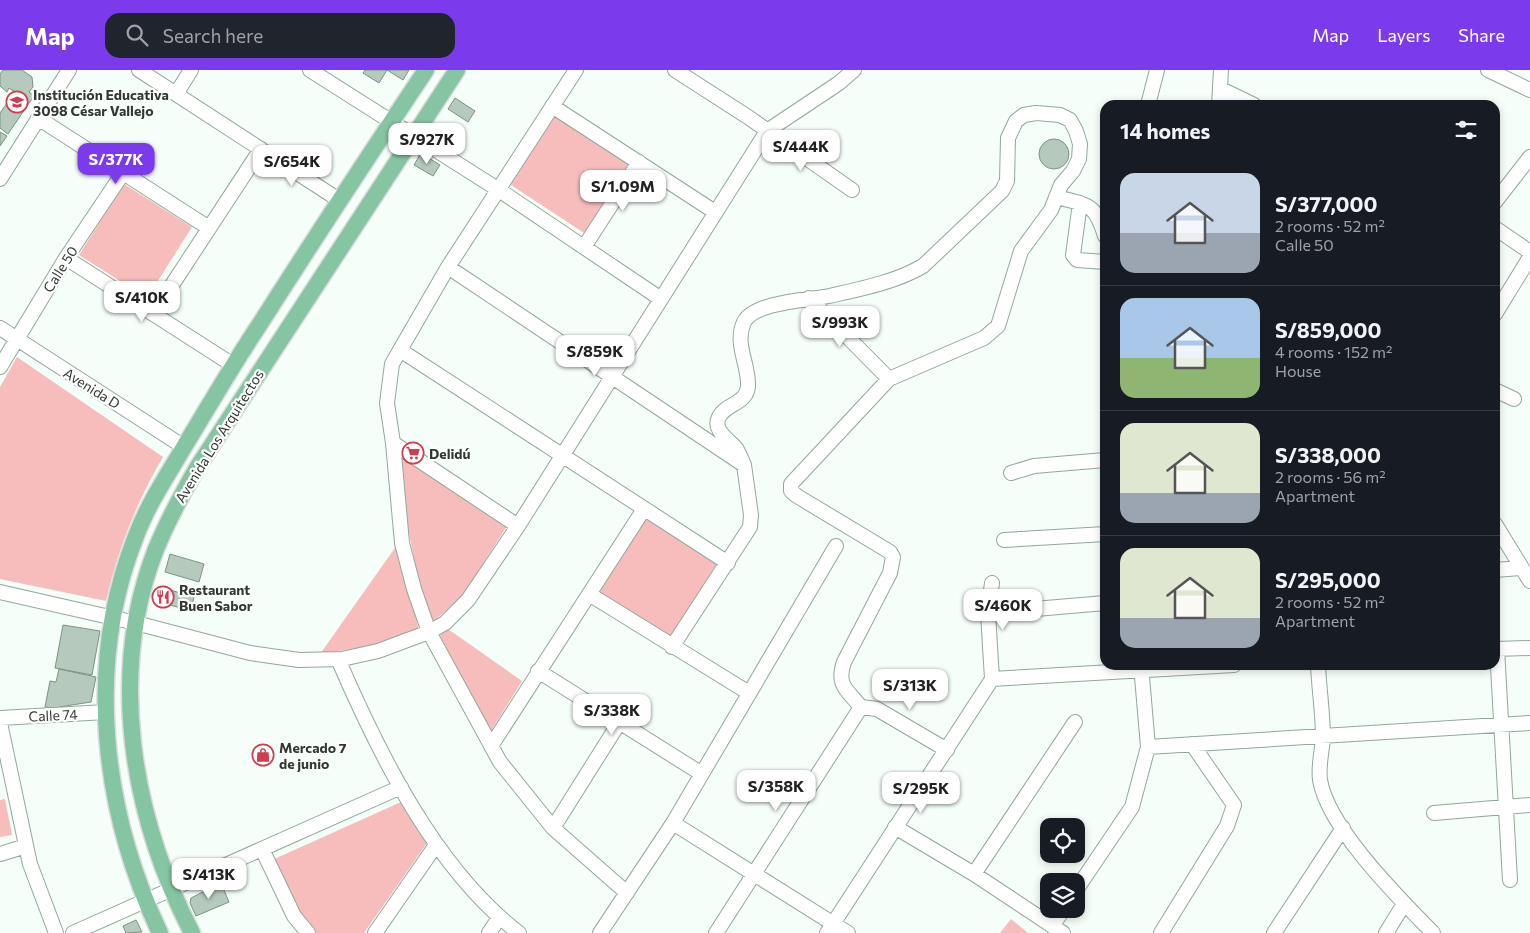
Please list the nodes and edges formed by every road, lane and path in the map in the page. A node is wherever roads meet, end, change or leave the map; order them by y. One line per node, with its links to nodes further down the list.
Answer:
1 (69, 70): 20 (street)
2 (139, 70): 15 (street)
3 (191, 70): 15 (street)
4 (426, 70): 21 (main road, Avenida Los Arquitectos)
5 (457, 70): 23 (main road, Avenida Los Arquitectos)
6 (576, 70): 19 (street)
7 (854, 70): 22 (street)
8 (1157, 70): 16 (street)
9 (1221, 70): 13 (street)
10 (1488, 70): 14 (street)
11 (312, 71): 21 (street)
12 (682, 72): 22 (street)
13 (1221, 89): 17 (street); 18 (street)
14 (1530, 90)
15 (176, 94): 24 (street)
16 (1149, 100)
17 (1220, 100)
18 (1244, 100)
19 (552, 106): 26 (street); 29 (street)
20 (38, 118): 27 (street); 28 (street)
21 (392, 122): 23 (street); 33 (main road, Avenida Los Arquitectos)
22 (767, 131): 30 (street); 35 (street)
23 (413, 137): 29 (street); 80 (main road, Avenida Los Arquitectos)
24 (261, 150): 33 (street); 37 (street)
25 (1530, 157): 31 (street)
26 (639, 162): 35 (street); 39 (street)
27 (123, 173): 37 (street); 42 (street, Calle 50)
28 (0, 179)
29 (498, 190): 39 (street); 44 (street)
30 (852, 190)
31 (1500, 196)
32 (1056, 197): 34 (street); 46 (street); 55 (street)
33 (339, 200): 52 (main road, Avenida Los Arquitectos)
34 (1080, 203): 36 (street); 43 (street)
35 (715, 212): 45 (street)
36 (1100, 221)
37 (209, 228): 48 (street)
38 (1500, 231): 40 (street)
39 (584, 247): 45 (street)
40 (1530, 252)
41 (1530, 257): 47 (street)
42 (66, 258): 48 (street); 50 (street, Calle 50)
43 (1100, 262)
44 (448, 267): 51 (street); 54 (street)
45 (661, 298): 54 (street)
46 (809, 298): 55 (street); 62 (street)
47 (1500, 306)
48 (154, 314): 52 (street)
49 (0, 328): 50 (street, Avenida D)
50 (17, 340): 53 (street, Calle 50); 59 (street, Avenida D)
51 (400, 350): 58 (street); 60 (street)
52 (233, 365): 59 (main road, Avenida Los Arquitectos)
53 (0, 367)
54 (612, 377): 60 (street); 62 (street)
55 (889, 379): 93 (street)
56 (1500, 392): 57 (street)
57 (1514, 399)
58 (393, 443): 65 (street); 81 (street)
59 (184, 447): 79 (main road, Avenida Los Arquitectos)
60 (562, 456): 64 (street); 65 (street)
61 (1100, 460): 63 (street)
62 (744, 465): 70 (street)
63 (1011, 473)
64 (644, 509): 70 (street); 76 (street)
65 (518, 526): 81 (street)
66 (1500, 533): 71 (street)
67 (1100, 534): 68 (street)
68 (1004, 540)
69 (836, 546): 92 (street)
70 (728, 563): 82 (street)
71 (1520, 568): 72 (street); 73 (street)
72 (1500, 570)
73 (1530, 581)
74 (992, 583): 78 (street)
75 (0, 592): 79 (street)
76 (589, 594): 82 (street); 90 (street)
77 (1100, 603): 78 (street)
78 (988, 613): 91 (street)
79 (113, 617): 80 (street); 94 (main road, Avenida Los Arquitectos)
80 (136, 623): 85 (street); 124 (main road, Avenida Los Arquitectos)
81 (429, 632): 85 (street); 103 (street)
82 (672, 647): 92 (street)
83 (1530, 648): 84 (street)
84 (1500, 649)
85 (338, 659): 108 (street)
86 (1115, 670): 91 (street)
87 (1142, 670): 104 (street)
88 (1318, 670): 101 (street)
89 (1498, 670): 100 (street)
90 (538, 671): 98 (street); 103 (street)
91 (992, 679): 105 (street)
92 (749, 693): 106 (street)
93 (861, 706): 105 (street); 120 (street)
94 (106, 712): 95 (street, Calle 74); 126 (main road, Avenida Los Arquitectos)
95 (0, 718)
96 (1075, 722): 121 (street)
97 (0, 723): 107 (street)
98 (619, 723): 106 (street); 114 (street)
99 (1530, 723): 100 (street)
100 (1503, 725): 101 (street); 110 (street)
101 (1323, 736): 102 (street); 115 (street)
102 (1192, 744): 104 (street); 142 (street)
103 (491, 746): 114 (street)
104 (1148, 747): 122 (street)
105 (947, 750): 113 (street)
106 (702, 774): 112 (street)
107 (6, 781): 117 (street)
108 (401, 787): 116 (street); 118 (street)
109 (1530, 805): 110 (street)
110 (1507, 806): 111 (street); 123 (street)
111 (1434, 812)
112 (673, 823): 120 (street); 125 (street)
113 (895, 827): 121 (street); 129 (street)
114 (553, 828): 125 (street)
115 (1343, 828): 127 (street); 143 (street)
116 (436, 844): 128 (street); 136 (street)
117 (26, 846): 119 (street); 131 (street)
118 (262, 849): 124 (street); 135 (street)
119 (0, 854)
120 (754, 874): 129 (street); 140 (street)
121 (974, 874): 130 (street)
122 (1085, 877)
123 (1510, 880)
124 (171, 890): 126 (street); 134 (main road, Avenida Los Arquitectos)
125 (627, 894): 139 (street)
126 (144, 900): 132 (street); 133 (main road, Avenida Los Arquitectos)
127 (1404, 904): 144 (street); 145 (street)
128 (499, 918): 137 (street); 138 (street)
129 (830, 928): 141 (street)
130 (1058, 929)
131 (56, 933)
132 (73, 933)
133 (160, 933)
134 (192, 933)
135 (308, 933)
136 (374, 933)
137 (489, 933)
138 (520, 933)
139 (600, 933)
140 (716, 933)
141 (848, 933)
142 (1161, 933)
143 (1274, 933)
144 (1386, 933)
145 (1433, 933)

